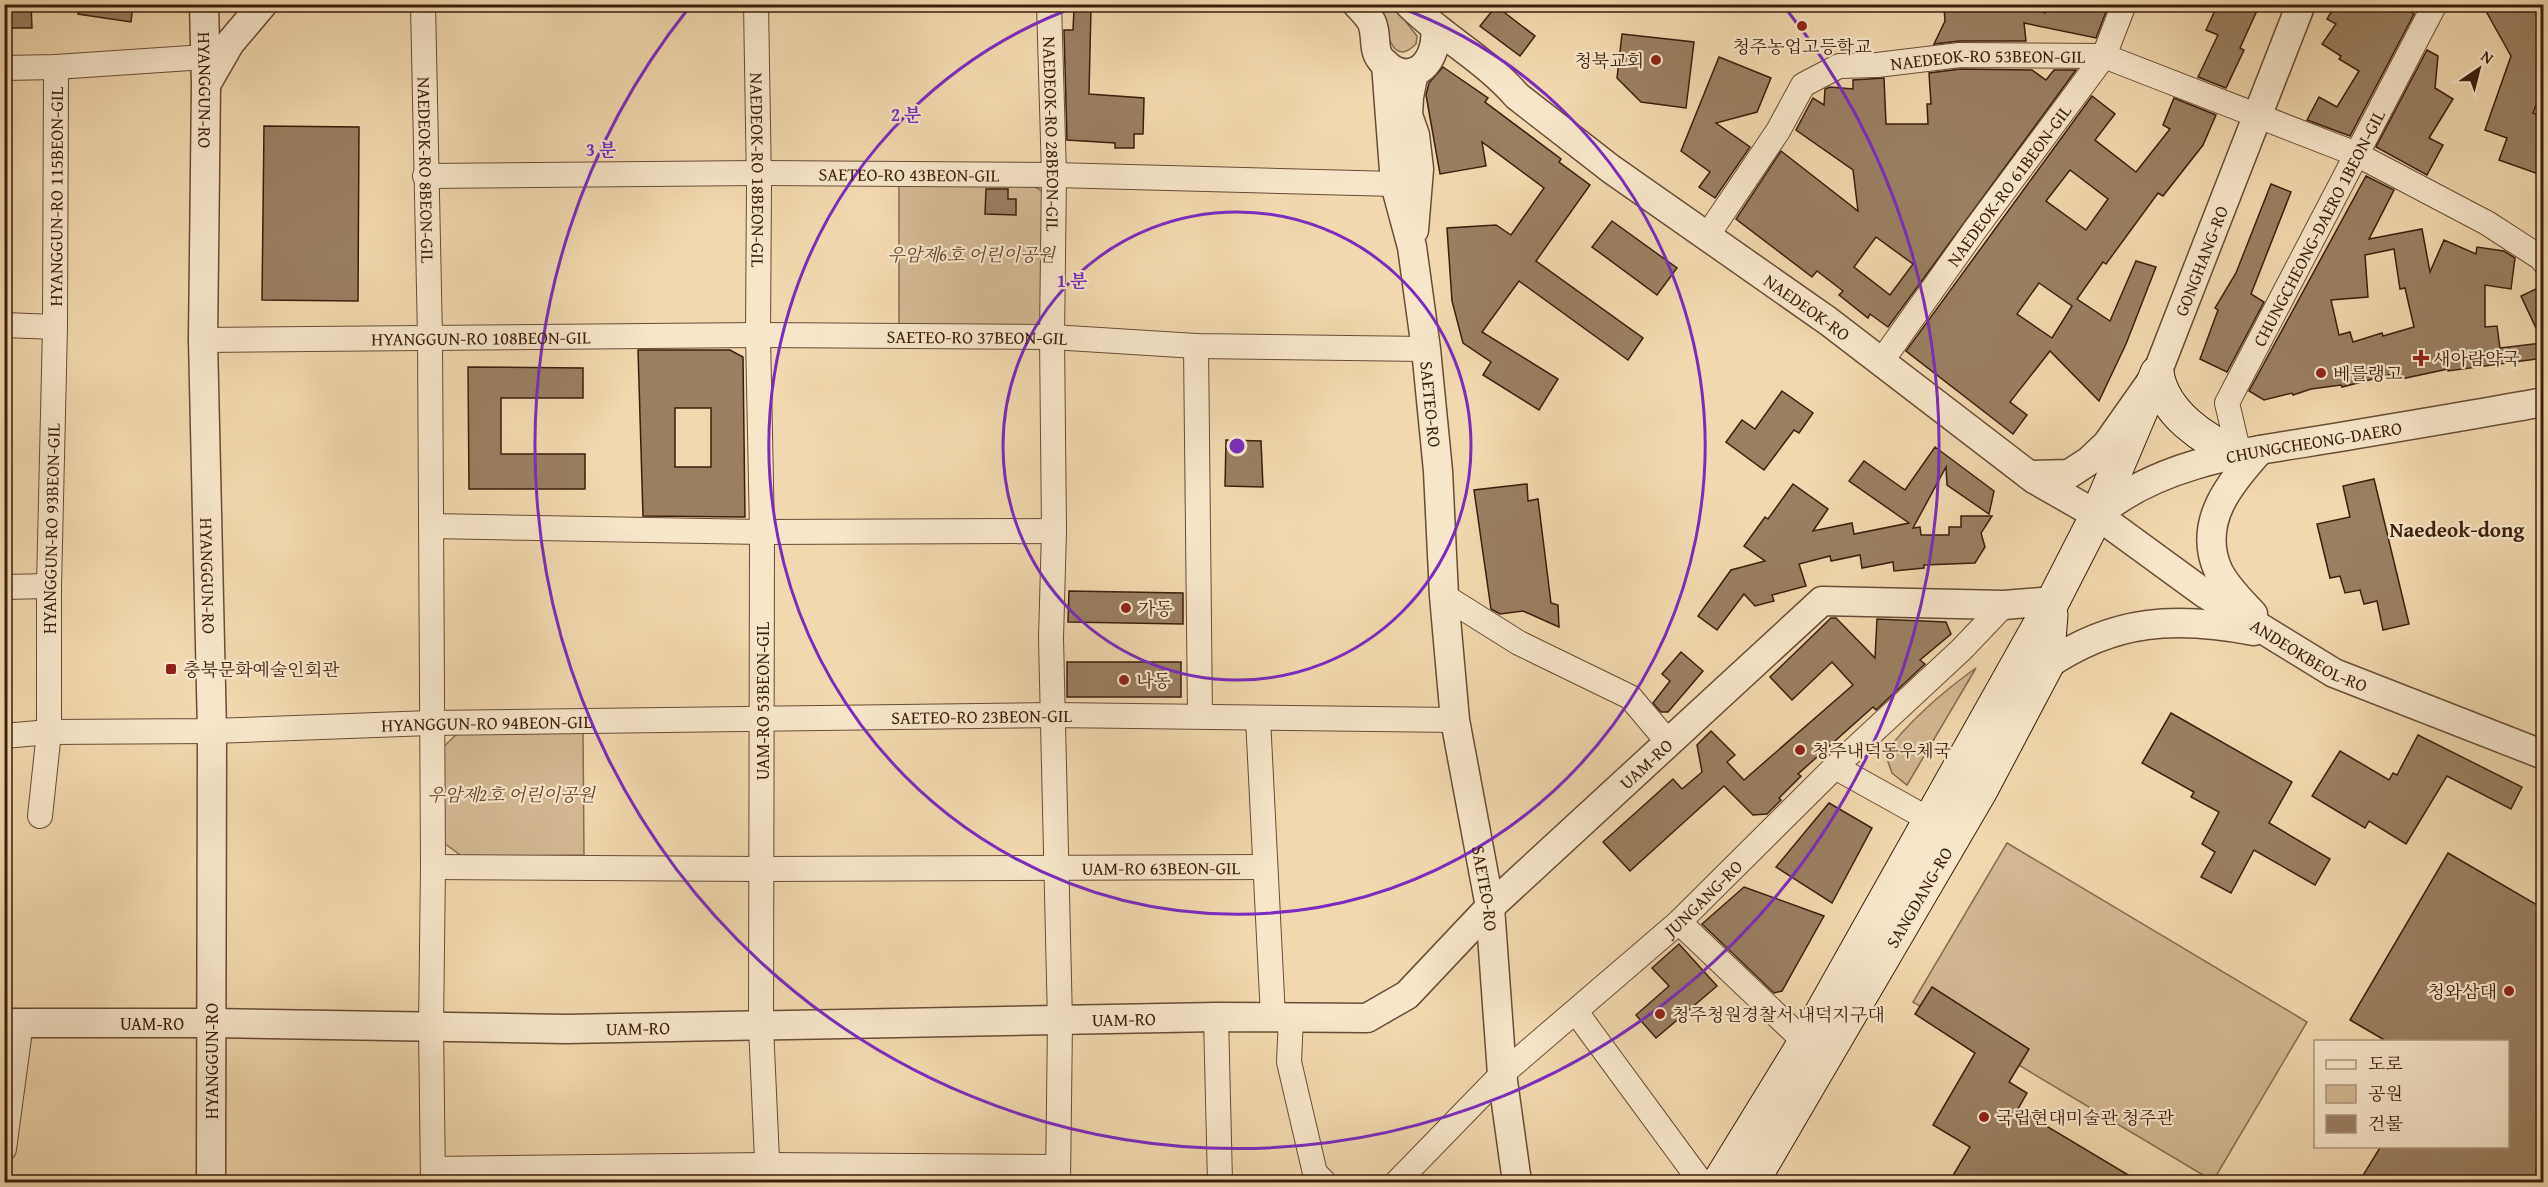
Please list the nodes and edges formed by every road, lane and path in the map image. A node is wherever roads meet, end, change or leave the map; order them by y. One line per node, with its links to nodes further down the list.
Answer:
1 (204, 4): 13 (street, HYANGGUN-RO)
2 (263, 4): 17 (street)
3 (423, 4): 22 (street, NAEDEOK-RO 8BEON-GIL)
4 (756, 4): 20 (street, NAEDEOK-RO 18BEON-GIL)
5 (1049, 4): 21 (street, NAEDEOK-RO 28BEON-GIL)
6 (1357, 4): 14 (street)
7 (1409, 4): 11 (street, NAEDEOK-RO)
8 (2124, 4): 12 (street, NAEDEOK-RO 61BEON-GIL)
9 (2301, 4): 18 (street, GONGHANG-RO)
10 (2435, 4): 19 (street, CHUNGCHEONG-DAERO 1BEON-GIL)
11 (1428, 51): 14 (street); 24 (street, NAEDEOK-RO); 25 (street)
12 (2104, 56): 18 (street); 24 (street, NAEDEOK-RO 53BEON-GIL); 35 (street, NAEDEOK-RO 61BEON-GIL)
13 (205, 57): 15 (street, HYANGGUN-RO 115BEON-GIL); 17 (street, HYANGGUN-RO)
14 (1386, 64): 23 (street)
15 (56, 67): 16 (street, HYANGGUN-RO 115BEON-GIL); 28 (street, HYANGGUN-RO 115BEON-GIL)
16 (4, 68)
17 (206, 85): 32 (street, HYANGGUN-RO)
18 (2256, 117): 19 (street); 36 (street, GONGHANG-RO)
19 (2356, 154): 26 (street); 38 (street, CHUNGCHEONG-DAERO 1BEON-GIL)
20 (759, 173): 21 (street, SAETEO-RO 43BEON-GIL); 22 (street, SAETEO-RO 43BEON-GIL); 29 (street, NAEDEOK-RO 18BEON-GIL)
21 (1054, 175): 23 (street, SAETEO-RO 43BEON-GIL); 31 (street, NAEDEOK-RO 28BEON-GIL)
22 (425, 176): 30 (street, NAEDEOK-RO 8BEON-GIL)
23 (1395, 184): 25 (street)
24 (1707, 236): 35 (street, NAEDEOK-RO)
25 (1412, 247): 34 (street, SAETEO-RO)
26 (2544, 262)
27 (4, 326): 28 (street)
28 (55, 327): 44 (street, HYANGGUN-RO 93BEON-GIL)
29 (758, 335): 30 (street, HYANGGUN-RO 108BEON-GIL); 31 (street, SAETEO-RO 37BEON-GIL); 43 (street, UAM-RO 53BEON-GIL)
30 (430, 337): 32 (street, HYANGGUN-RO 108BEON-GIL); 41 (street, NAEDEOK-RO 8BEON-GIL)
31 (1052, 337): 33 (street, SAETEO-RO 37BEON-GIL); 42 (street, UAM-RO 63BEON-GIL)
32 (203, 340): 57 (street, HYANGGUN-RO)
33 (1196, 346): 34 (street, SAETEO-RO 37BEON-GIL); 52 (street)
34 (1426, 349): 46 (street, SAETEO-RO)
35 (1881, 362): 39 (street, NAEDEOK-RO)
36 (2157, 373): 38 (main road); 39 (street); 40 (main road, GONGHANG-RO)
37 (2544, 402): 38 (street, CHUNGCHEONG-DAERO)
38 (2250, 452): 40 (street, CHUNGCHEONG-DAERO); 49 (street)
39 (2029, 475): 40 (street, NAEDEOK-RO)
40 (2097, 516): 47 (main road, SANGDANG-RO); 49 (street, ANDEOKBEOL-RO)
41 (431, 526): 43 (street); 56 (street, NAEDEOK-RO 8BEON-GIL)
42 (1054, 531): 43 (street); 51 (street, UAM-RO 63BEON-GIL)
43 (762, 532): 54 (street, UAM-RO 53BEON-GIL)
44 (49, 586): 45 (street); 58 (street, HYANGGUN-RO 93BEON-GIL)
45 (4, 587)
46 (1444, 596): 55 (street, SAETEO-RO); 60 (street)
47 (2053, 601): 48 (street, UAM-RO); 50 (main road, SANGDANG-RO); 64 (main road, SANGDANG-RO)
48 (2004, 605): 60 (street, UAM-RO); 62 (street, JUNGANG-RO)
49 (2270, 634): 50 (street); 61 (street, ANDEOKBEOL-RO)
50 (2047, 665): 92 (main road, SANGDANG-RO)
51 (1053, 715): 52 (street, SAETEO-RO 23BEON-GIL); 54 (street, SAETEO-RO 23BEON-GIL); 66 (street, UAM-RO 63BEON-GIL)
52 (1200, 716): 53 (street, SAETEO-RO 23BEON-GIL)
53 (1258, 718): 55 (street, SAETEO-RO 23BEON-GIL); 67 (street)
54 (762, 719): 56 (street, HYANGGUN-RO 94BEON-GIL); 68 (street, UAM-RO 53BEON-GIL)
55 (1455, 720): 69 (street, SAETEO-RO)
56 (430, 723): 57 (street, HYANGGUN-RO 94BEON-GIL); 65 (street, NAEDEOK-RO 8BEON-GIL)
57 (212, 731): 58 (street); 76 (street, HYANGGUN-RO)
58 (49, 732): 59 (street); 63 (street, HYANGGUN-RO 93BEON-GIL)
59 (4, 736)
60 (1668, 742): 69 (street, UAM-RO)
61 (2541, 752)
62 (1835, 767): 64 (street); 70 (street, JUNGANG-RO)
63 (40, 816)
64 (1930, 820): 79 (main road, SANGDANG-RO)
65 (433, 867): 68 (street); 78 (street, NAEDEOK-RO 8BEON-GIL)
66 (1056, 867): 67 (street, UAM-RO 63BEON-GIL); 68 (street, UAM-RO 63BEON-GIL); 74 (street, UAM-RO 63BEON-GIL)
67 (1265, 867): 73 (street)
68 (761, 870): 77 (street, UAM-RO 53BEON-GIL)
69 (1490, 908): 73 (street, UAM-RO); 80 (street, SAETEO-RO)
70 (1679, 922): 71 (street, JUNGANG-RO); 79 (street)
71 (1576, 1012): 80 (street, JUNGANG-RO); 90 (street)
72 (1216, 1017): 73 (street, UAM-RO); 74 (street, UAM-RO); 86 (street)
73 (1282, 1017): 87 (street)
74 (1060, 1022): 77 (street, UAM-RO); 83 (street, UAM-RO 63BEON-GIL)
75 (13, 1023): 76 (street, UAM-RO); 81 (street)
76 (211, 1023): 78 (street, UAM-RO); 85 (street, HYANGGUN-RO)
77 (761, 1026): 78 (street, UAM-RO); 82 (street, UAM-RO 53BEON-GIL)
78 (431, 1028): 84 (street, NAEDEOK-RO 8BEON-GIL)
79 (1805, 1042): 91 (main road, SANGDANG-RO)
80 (1502, 1074): 88 (street, JUNGANG-RO); 89 (street, SAETEO-RO)
81 (4, 1149)
82 (768, 1174): 83 (street); 84 (street)
83 (1058, 1175)
84 (433, 1176)
85 (212, 1182)
86 (1220, 1182)
87 (1324, 1182)
88 (1397, 1182)
89 (1517, 1182)
90 (1701, 1182)
91 (1719, 1182)
92 (1752, 1182)

